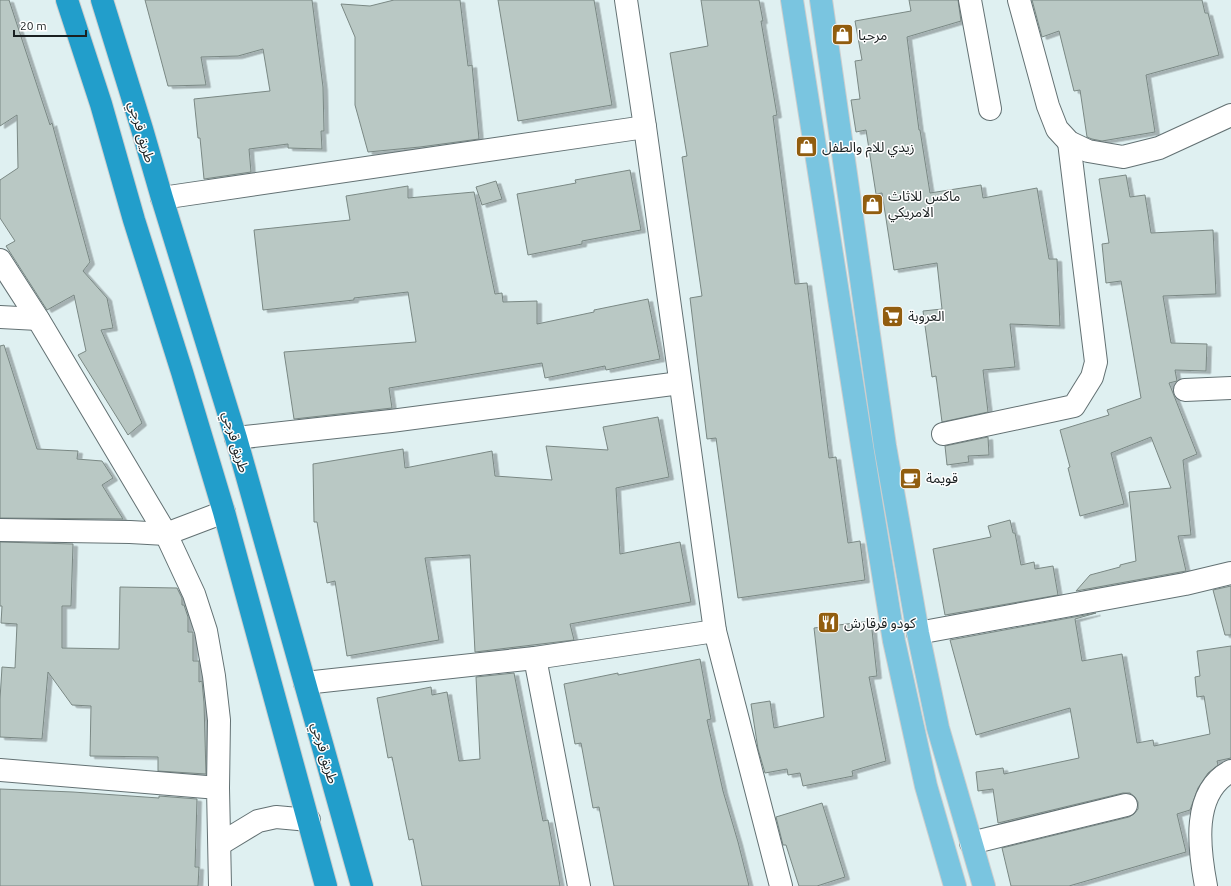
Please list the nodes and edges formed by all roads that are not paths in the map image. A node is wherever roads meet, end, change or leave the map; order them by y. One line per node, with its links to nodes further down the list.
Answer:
1 (67, 0): 12 (highway)
2 (102, 0): 11 (highway, طريق قرجي)
3 (626, 0): 10 (street)
4 (792, 0): 43 (main road)
5 (821, 0): 28 (main road)
6 (970, 0): 8 (street)
7 (1019, 0): 13 (street)
8 (990, 109)
9 (1231, 115): 13 (street)
10 (645, 127): 14 (street); 18 (street)
11 (142, 129): 12 (highway); 14 (highway, طريق قرجي)
12 (109, 138): 23 (highway)
13 (1069, 142): 21 (street)
14 (162, 198): 22 (highway, طريق قرجي)
15 (0, 260): 17 (street)
16 (0, 317): 17 (street)
17 (38, 319): 25 (street)
18 (680, 383): 22 (street); 27 (street)
19 (1231, 388): 20 (street)
20 (1185, 390)
21 (943, 434)
22 (236, 438): 30 (highway, طريق قرجي)
23 (224, 512): 25 (street); 35 (highway)
24 (0, 530): 25 (street)
25 (166, 534): 33 (street)
26 (1231, 573): 28 (street)
27 (715, 631): 29 (street); 42 (street)
28 (918, 633): 36 (main road)
29 (535, 658): 30 (street); 41 (street)
30 (306, 683): 40 (highway, طريق قرجي)
31 (0, 770): 33 (street)
32 (1231, 771): 45 (street)
33 (218, 788): 37 (street)
34 (1126, 805): 36 (street)
35 (309, 820): 37 (street); 39 (highway)
36 (971, 843): 44 (main road)
37 (220, 844): 38 (street)
38 (220, 886)
39 (326, 886)
40 (362, 886)
41 (579, 886)
42 (781, 886)
43 (955, 886)
44 (984, 886)
45 (1206, 886)

